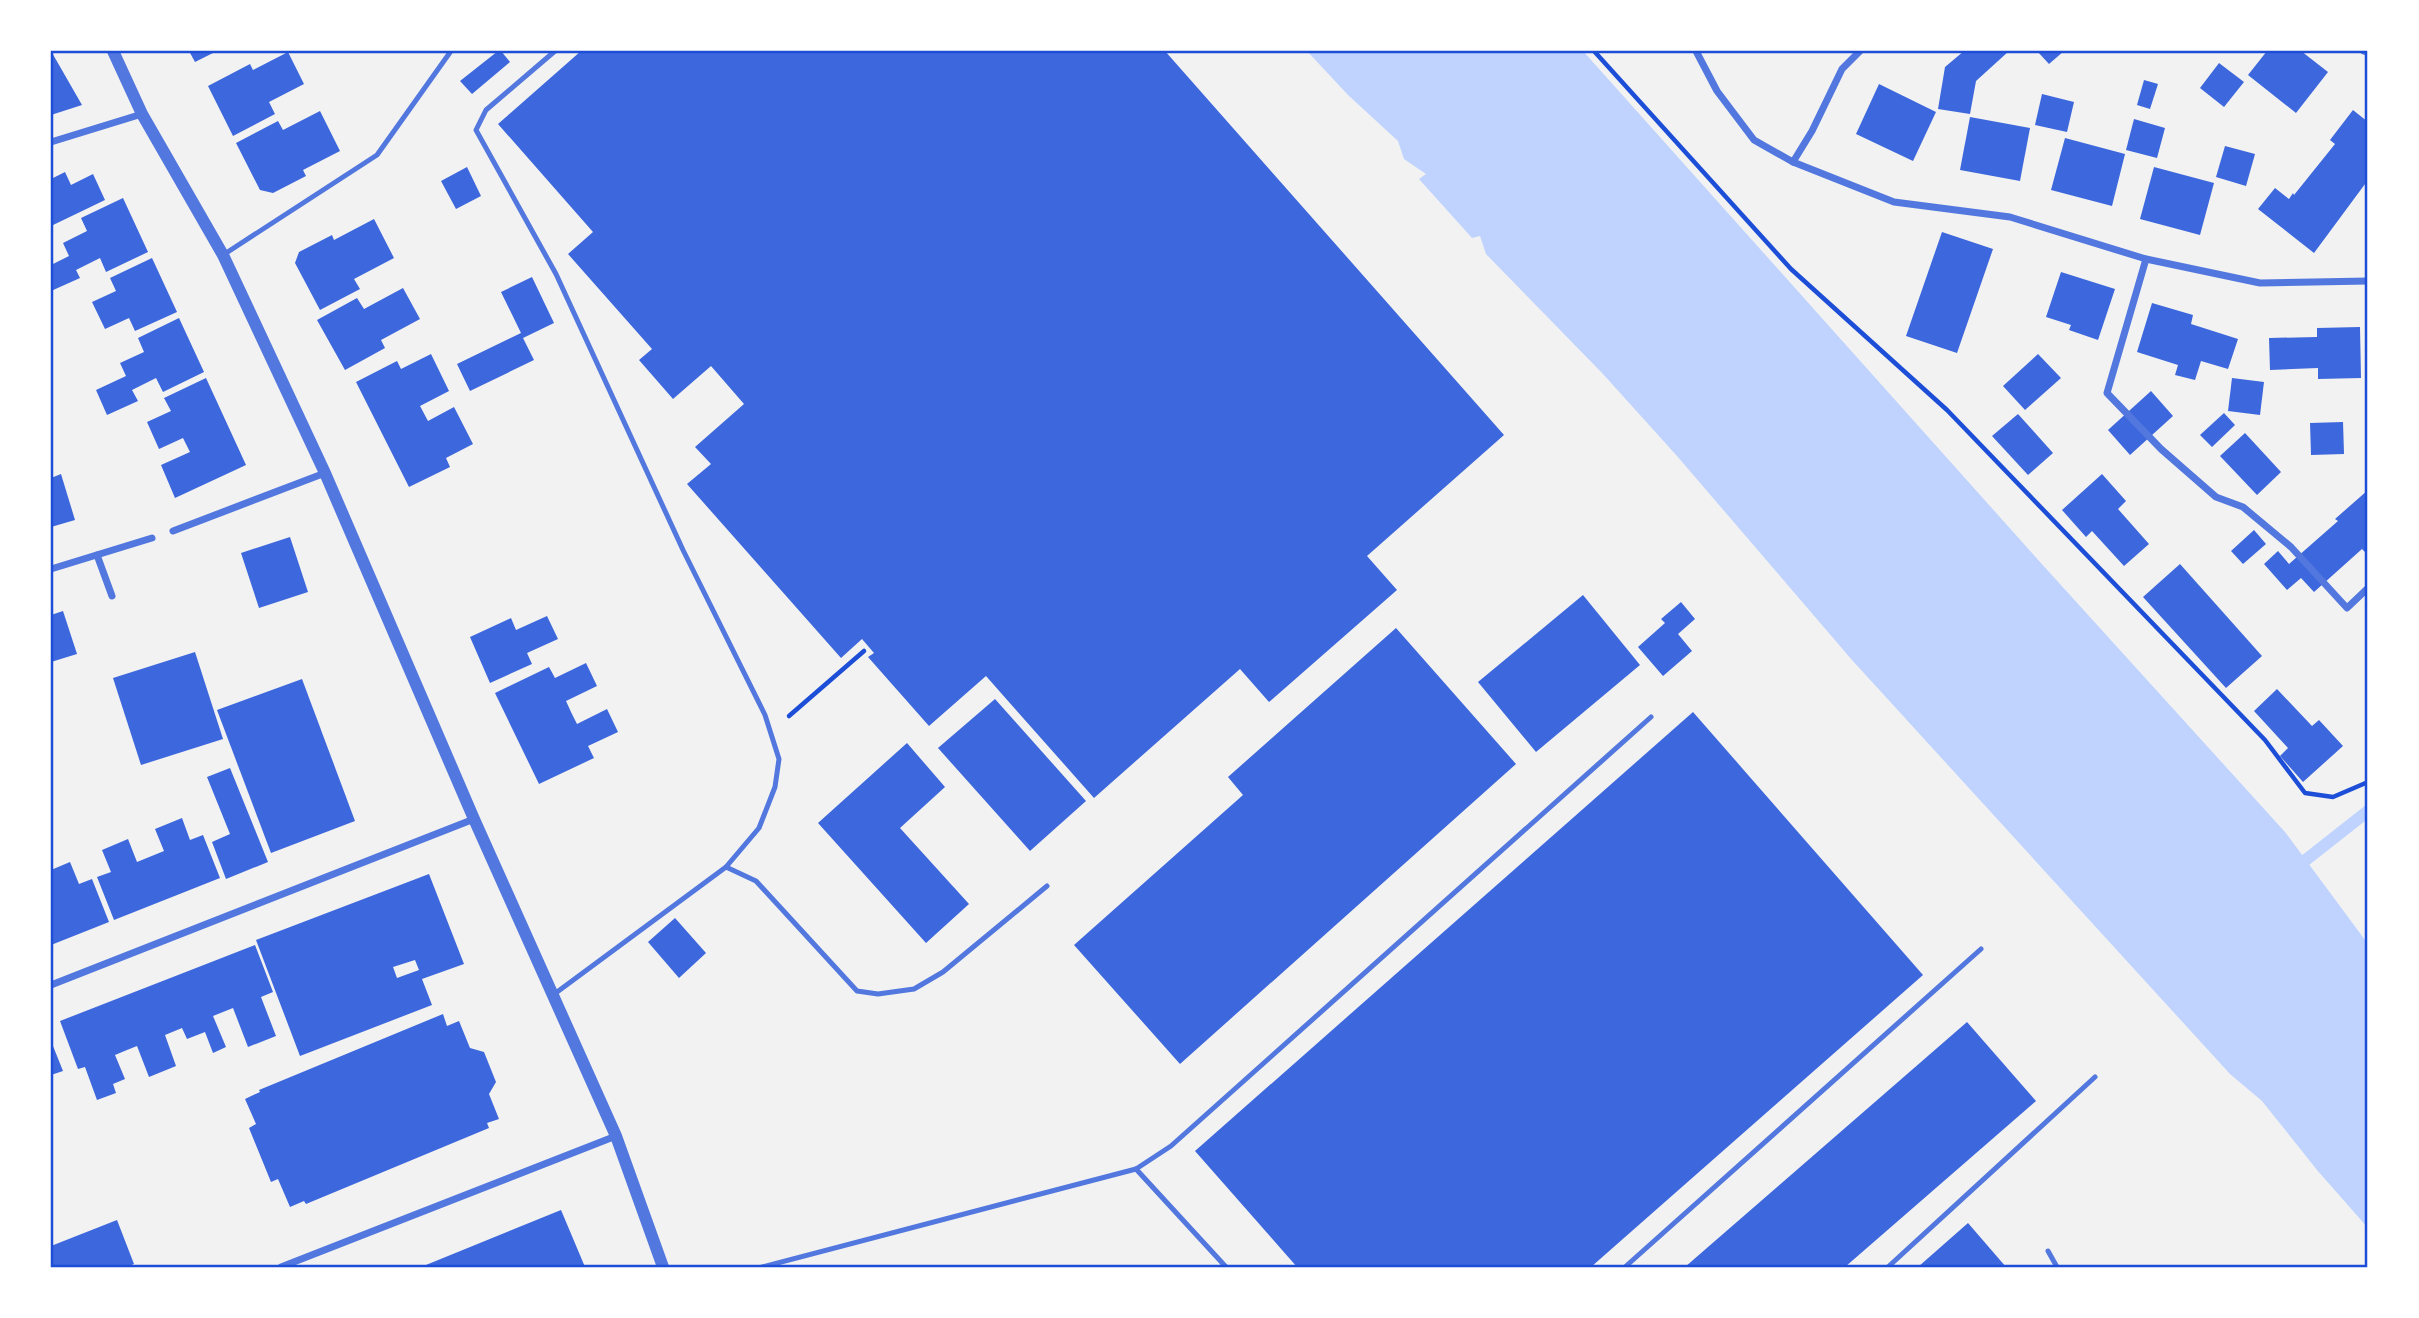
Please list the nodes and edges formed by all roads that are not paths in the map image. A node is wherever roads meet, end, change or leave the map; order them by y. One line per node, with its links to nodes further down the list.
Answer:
1 (113, 51): 6 (street)
2 (451, 51): 9 (lane)
3 (555, 51): 21 (lane)
4 (1696, 51): 8 (street)
5 (1860, 51): 8 (street)
6 (142, 114): 7 (street); 9 (street)
7 (51, 142)
8 (1793, 162): 10 (street)
9 (223, 254): 12 (street)
10 (2146, 259): 11 (street); 17 (street)
11 (2368, 281)
12 (324, 472): 13 (street); 20 (street)
13 (173, 531)
14 (152, 538): 15 (street)
15 (97, 555): 16 (street); 18 (street)
16 (51, 569)
17 (2368, 588)
18 (112, 596)
19 (1651, 717): 28 (lane)
20 (474, 819): 24 (street); 25 (street)
21 (726, 867): 22 (lane); 25 (lane)
22 (1047, 886)
23 (1981, 949): 34 (lane)
24 (51, 985)
25 (553, 995): 27 (street)
26 (2095, 1077): 35 (lane)
27 (617, 1136): 30 (street); 31 (street)
28 (1136, 1169): 32 (lane); 33 (lane)
29 (2048, 1251): 36 (lane)
30 (281, 1267)
31 (663, 1267)
32 (762, 1267)
33 (1226, 1267)
34 (1625, 1267)
35 (1888, 1267)
36 (2057, 1267)

